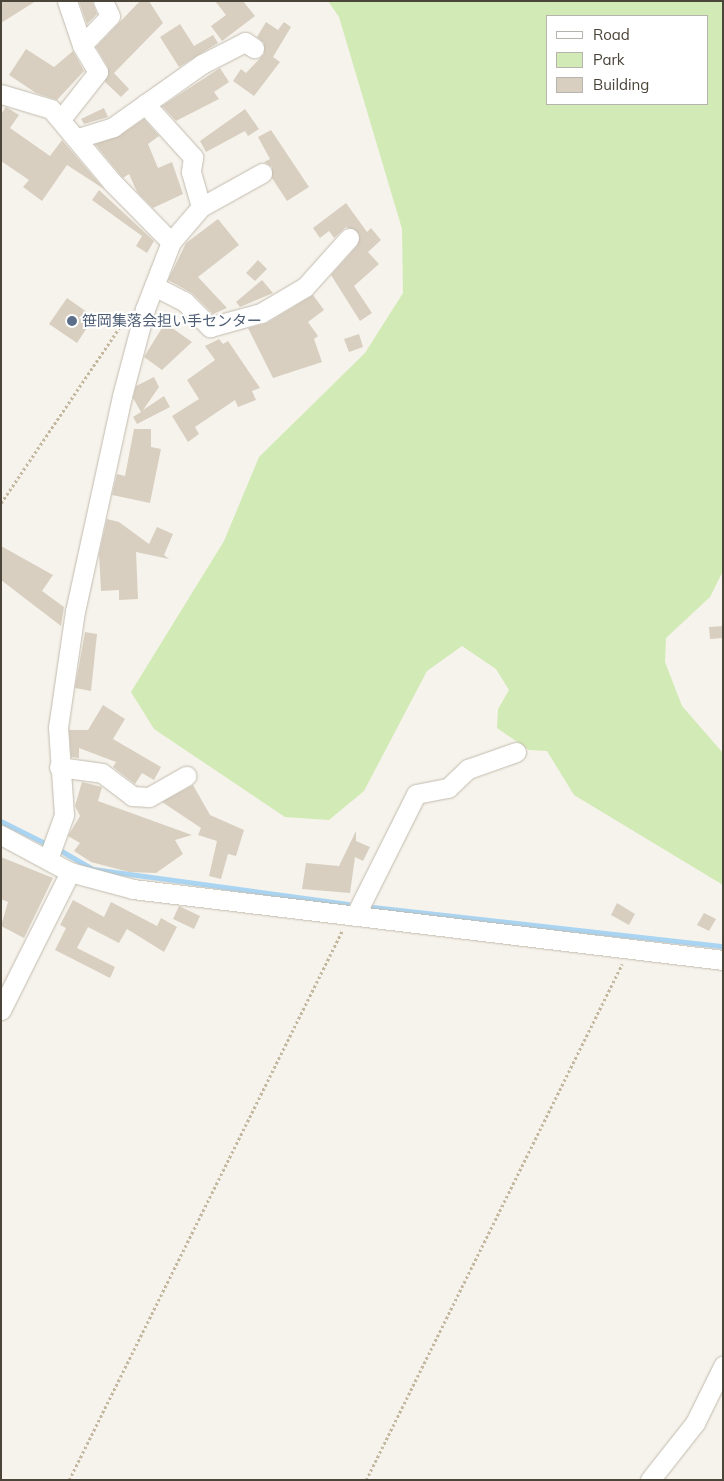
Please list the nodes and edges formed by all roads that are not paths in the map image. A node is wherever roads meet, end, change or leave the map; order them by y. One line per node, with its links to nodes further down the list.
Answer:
1 (67, 1): 3 (street)
2 (103, 1): 3 (street)
3 (82, 45): 7 (street)
4 (254, 48): 6 (street)
5 (1, 94): 7 (street)
6 (145, 104): 8 (street); 10 (street)
7 (60, 118): 8 (street)
8 (78, 138): 12 (street)
9 (262, 172): 10 (street)
10 (201, 207): 12 (street)
11 (350, 238): 13 (street)
12 (171, 242): 13 (street)
13 (154, 286): 15 (street)
14 (516, 752): 20 (street)
15 (59, 767): 16 (street); 18 (street)
16 (186, 776)
17 (1, 835): 18 (street)
18 (48, 859): 19 (street)
19 (70, 872): 20 (street); 22 (street)
20 (351, 916): 21 (street)
21 (723, 960)
22 (1, 1010)
23 (723, 1366): 24 (street)
24 (650, 1480)

